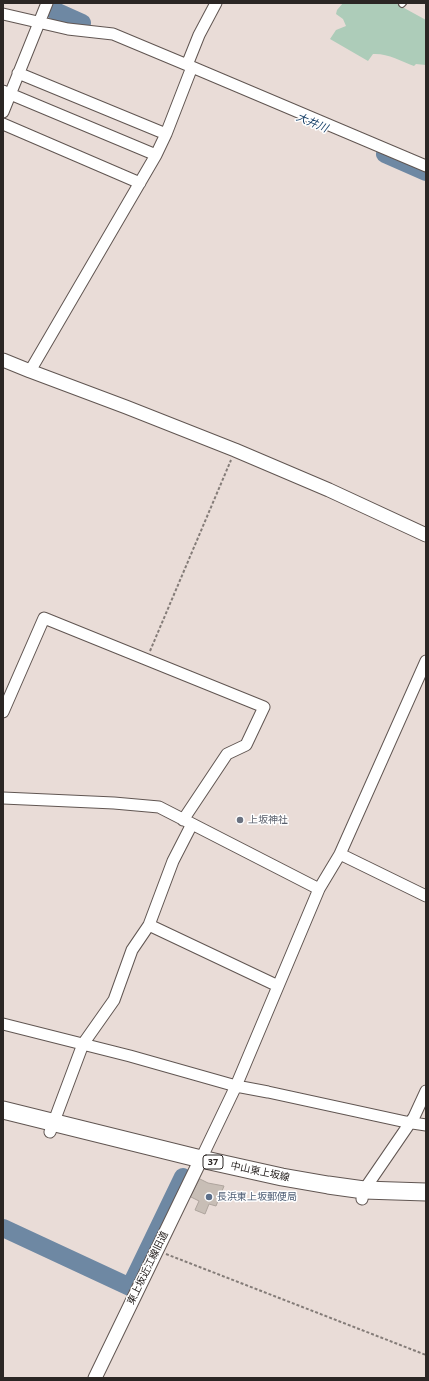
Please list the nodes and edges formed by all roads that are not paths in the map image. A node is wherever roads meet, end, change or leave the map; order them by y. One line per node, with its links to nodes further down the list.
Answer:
1 (46, 3): 4 (street)
2 (216, 3): 5 (street)
3 (3, 14): 4 (street)
4 (40, 22): 5 (street); 6 (street)
5 (190, 66): 10 (street); 12 (street)
6 (18, 73): 7 (street); 10 (street)
7 (7, 93): 8 (street); 11 (street)
8 (3, 112)
9 (3, 124): 13 (street)
10 (166, 134): 11 (street)
11 (156, 155): 13 (street)
12 (426, 166)
13 (140, 183): 15 (street)
14 (3, 360): 15 (street)
15 (30, 371): 16 (street)
16 (426, 535)
17 (426, 661): 21 (street)
18 (3, 712): 20 (street)
19 (3, 798): 20 (street)
20 (187, 822): 22 (street); 24 (street)
21 (340, 854): 22 (street); 23 (street)
22 (319, 889): 25 (street)
23 (426, 896)
24 (149, 925): 25 (street); 27 (street)
25 (278, 986): 28 (street)
26 (3, 1024): 27 (street)
27 (83, 1044): 28 (street); 34 (street)
28 (236, 1086): 32 (street); 35 (street)
29 (426, 1091): 32 (street)
30 (3, 1110): 34 (main road, 中山東上坂線 / 37)
31 (3, 1120): 34 (main road, 中山東上坂線 / 37)
32 (410, 1122): 33 (street); 37 (street)
33 (426, 1124)
34 (52, 1127): 35 (main road, 中山東上坂線 / 37)
35 (199, 1163): 37 (main road, 中山東上坂線 / 37); 39 (street, 東上坂近江線旧道)
36 (426, 1192): 37 (main road, 中山東上坂線 / 37)
37 (363, 1194): 38 (main road, 中山東上坂線 / 37)
38 (426, 1201)
39 (94, 1378)

